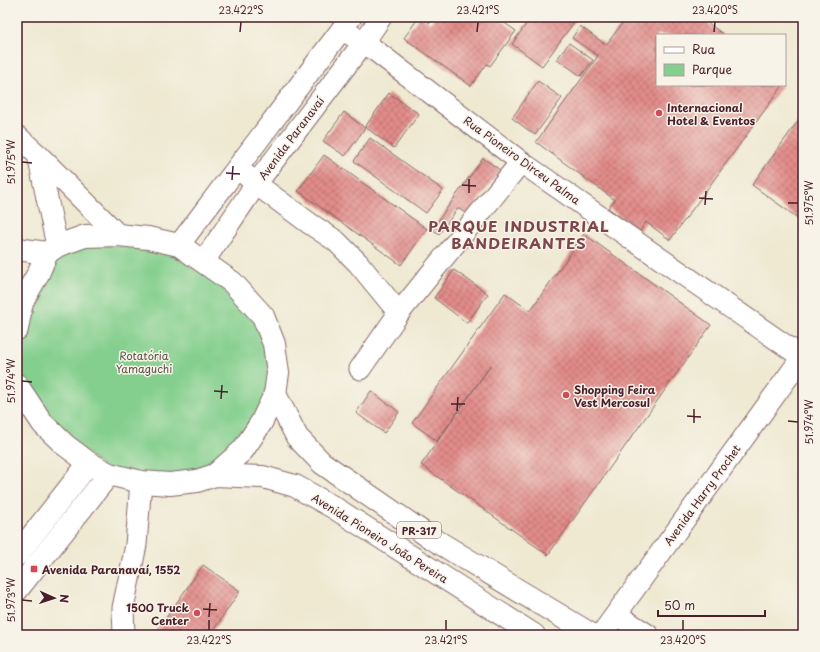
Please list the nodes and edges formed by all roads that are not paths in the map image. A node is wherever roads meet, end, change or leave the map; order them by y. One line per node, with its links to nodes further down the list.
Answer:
1 (381, 17): 3 (street, Avenida Paranavaí)
2 (347, 23): 3 (street, Rua Pioneiro Dirceu Palma); 7 (street)
3 (364, 42): 6 (street, Rua Pioneiro Dirceu Palma); 8 (street, Avenida Paranavaí)
4 (17, 136): 5 (street)
5 (38, 155): 9 (street); 12 (street)
6 (521, 162): 14 (street); 16 (street, Rua Pioneiro Dirceu Palma)
7 (237, 167): 8 (street); 10 (street)
8 (256, 184): 13 (street, Avenida Paranavaí); 14 (street)
9 (118, 235): 10 (main road); 12 (main road)
10 (179, 245): 13 (main road)
11 (17, 249): 12 (main road)
12 (52, 250): 15 (main road)
13 (204, 261): 19 (main road)
14 (399, 313): 17 (street)
15 (17, 329)
16 (802, 356): 26 (street, Avenida Harry Prochet)
17 (360, 368)
18 (17, 382): 20 (main road)
19 (275, 394): 22 (main road); 29 (main road, PR-317)
20 (89, 463): 21 (main road); 24 (main road)
21 (109, 474): 23 (main road); 25 (main road)
22 (215, 474): 23 (main road); 28 (main road, Avenida Pioneiro João Pereira / PR-317)
23 (141, 482): 27 (street)
24 (17, 555)
25 (17, 590)
26 (617, 615): 30 (street, Avenida Harry Prochet); 31 (street)
27 (124, 635)
28 (534, 635)
29 (592, 635)
30 (601, 635)
31 (648, 635)

